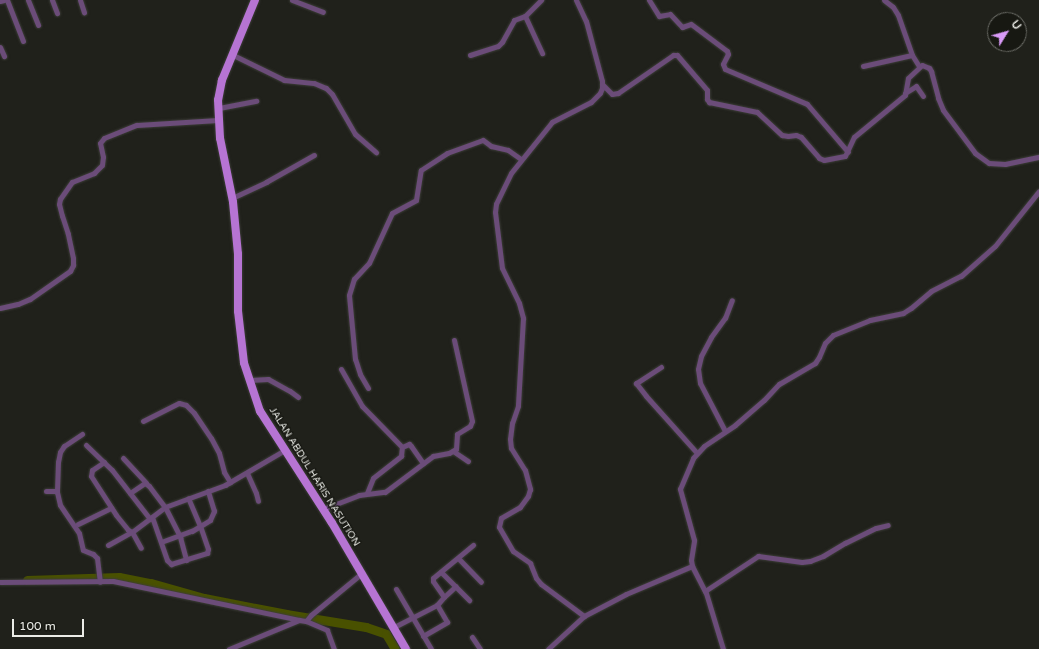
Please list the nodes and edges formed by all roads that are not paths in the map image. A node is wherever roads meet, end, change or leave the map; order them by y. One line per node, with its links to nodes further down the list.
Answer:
1 (4, 0): 12 (street)
2 (7, 0): 18 (street)
3 (28, 0): 17 (street)
4 (52, 0): 15 (street)
5 (80, 0): 13 (street)
6 (255, 0): 21 (main road, JALAN ABDUL HARIS NASUTION)
7 (292, 0): 14 (street)
8 (542, 0): 16 (street)
9 (576, 0): 27 (street)
10 (649, 0): 34 (street)
11 (884, 0): 23 (street)
12 (0, 1)
13 (84, 12)
14 (323, 12)
15 (57, 13)
16 (525, 16): 20 (street); 22 (street)
17 (38, 25)
18 (23, 41)
19 (0, 47): 24 (street)
20 (542, 52)
21 (232, 55): 31 (main road, JALAN ABDUL HARIS NASUTION); 33 (street)
22 (470, 55)
23 (912, 55): 25 (street); 26 (street)
24 (4, 56)
25 (863, 66)
26 (919, 66): 28 (street); 36 (street)
27 (602, 84): 34 (street); 37 (street)
28 (905, 93): 29 (street); 34 (street)
29 (923, 96)
30 (256, 101): 31 (street)
31 (219, 108): 32 (main road, JALAN ABDUL HARIS NASUTION)
32 (218, 120): 39 (main road, JALAN ABDUL HARIS NASUTION); 41 (street)
33 (376, 152)
34 (848, 152)
35 (314, 155): 39 (street)
36 (1039, 157)
37 (521, 159): 46 (street); 97 (street)
38 (1039, 191): 49 (street)
39 (232, 198): 45 (main road, JALAN ABDUL HARIS NASUTION)
40 (732, 300): 49 (street)
41 (0, 308)
42 (454, 340): 54 (street)
43 (661, 367): 55 (street)
44 (341, 369): 52 (street)
45 (250, 380): 47 (street); 53 (main road, JALAN ABDUL HARIS NASUTION)
46 (368, 388)
47 (298, 397)
48 (143, 421): 61 (street)
49 (725, 432): 55 (street)
50 (82, 434): 64 (street)
51 (86, 445): 58 (street)
52 (402, 448): 59 (street); 67 (street)
53 (285, 450): 60 (street); 72 (main road, JALAN ABDUL HARIS NASUTION)
54 (453, 451): 57 (street); 59 (street)
55 (697, 453): 85 (street)
56 (123, 458): 62 (street)
57 (468, 461)
58 (104, 462): 66 (street); 71 (street)
59 (423, 463): 67 (street)
60 (246, 473): 61 (street); 69 (street)
61 (230, 482): 65 (street)
62 (146, 483): 66 (street); 70 (street)
63 (46, 491): 64 (street)
64 (57, 491): 88 (street)
65 (208, 492): 68 (street); 76 (street)
66 (130, 493): 73 (street)
67 (367, 493): 72 (street)
68 (188, 498): 70 (street); 76 (street)
69 (258, 501)
70 (165, 507): 73 (street); 78 (street)
71 (111, 508): 74 (street); 77 (street)
72 (323, 509): 87 (main road, JALAN ABDUL HARIS NASUTION)
73 (151, 518): 77 (street); 79 (street)
74 (78, 524)
75 (888, 525): 93 (street)
76 (200, 526): 78 (street); 84 (street)
77 (132, 532): 80 (street); 82 (street)
78 (180, 536): 79 (street); 84 (street)
79 (161, 542): 84 (street)
80 (108, 545)
81 (473, 545): 83 (street)
82 (142, 548)
83 (458, 558): 86 (street); 90 (street)
84 (186, 560)
85 (692, 566): 93 (street); 97 (street)
86 (442, 572): 91 (street); 94 (street)
87 (362, 574): 98 (street); 101 (main road, JALAN ABDUL HARIS NASUTION)
88 (100, 578): 89 (street); 100 (street)
89 (0, 582)
90 (481, 582)
91 (456, 586): 94 (street); 95 (street)
92 (396, 589): 99 (street)
93 (705, 591): 110 (street)
94 (444, 597): 96 (street)
95 (470, 600)
96 (437, 605): 99 (street); 102 (street)
97 (584, 616): 109 (street)
98 (308, 618): 100 (street); 105 (street)
99 (413, 619): 101 (street); 102 (street)
100 (299, 620): 104 (street)
101 (394, 627): 106 (main road, JALAN ABDUL HARIS NASUTION)
102 (424, 636): 107 (street)
103 (472, 637): 108 (street)
104 (229, 649)
105 (334, 649)
106 (406, 649)
107 (431, 649)
108 (480, 649)
109 (548, 649)
110 (723, 649)

